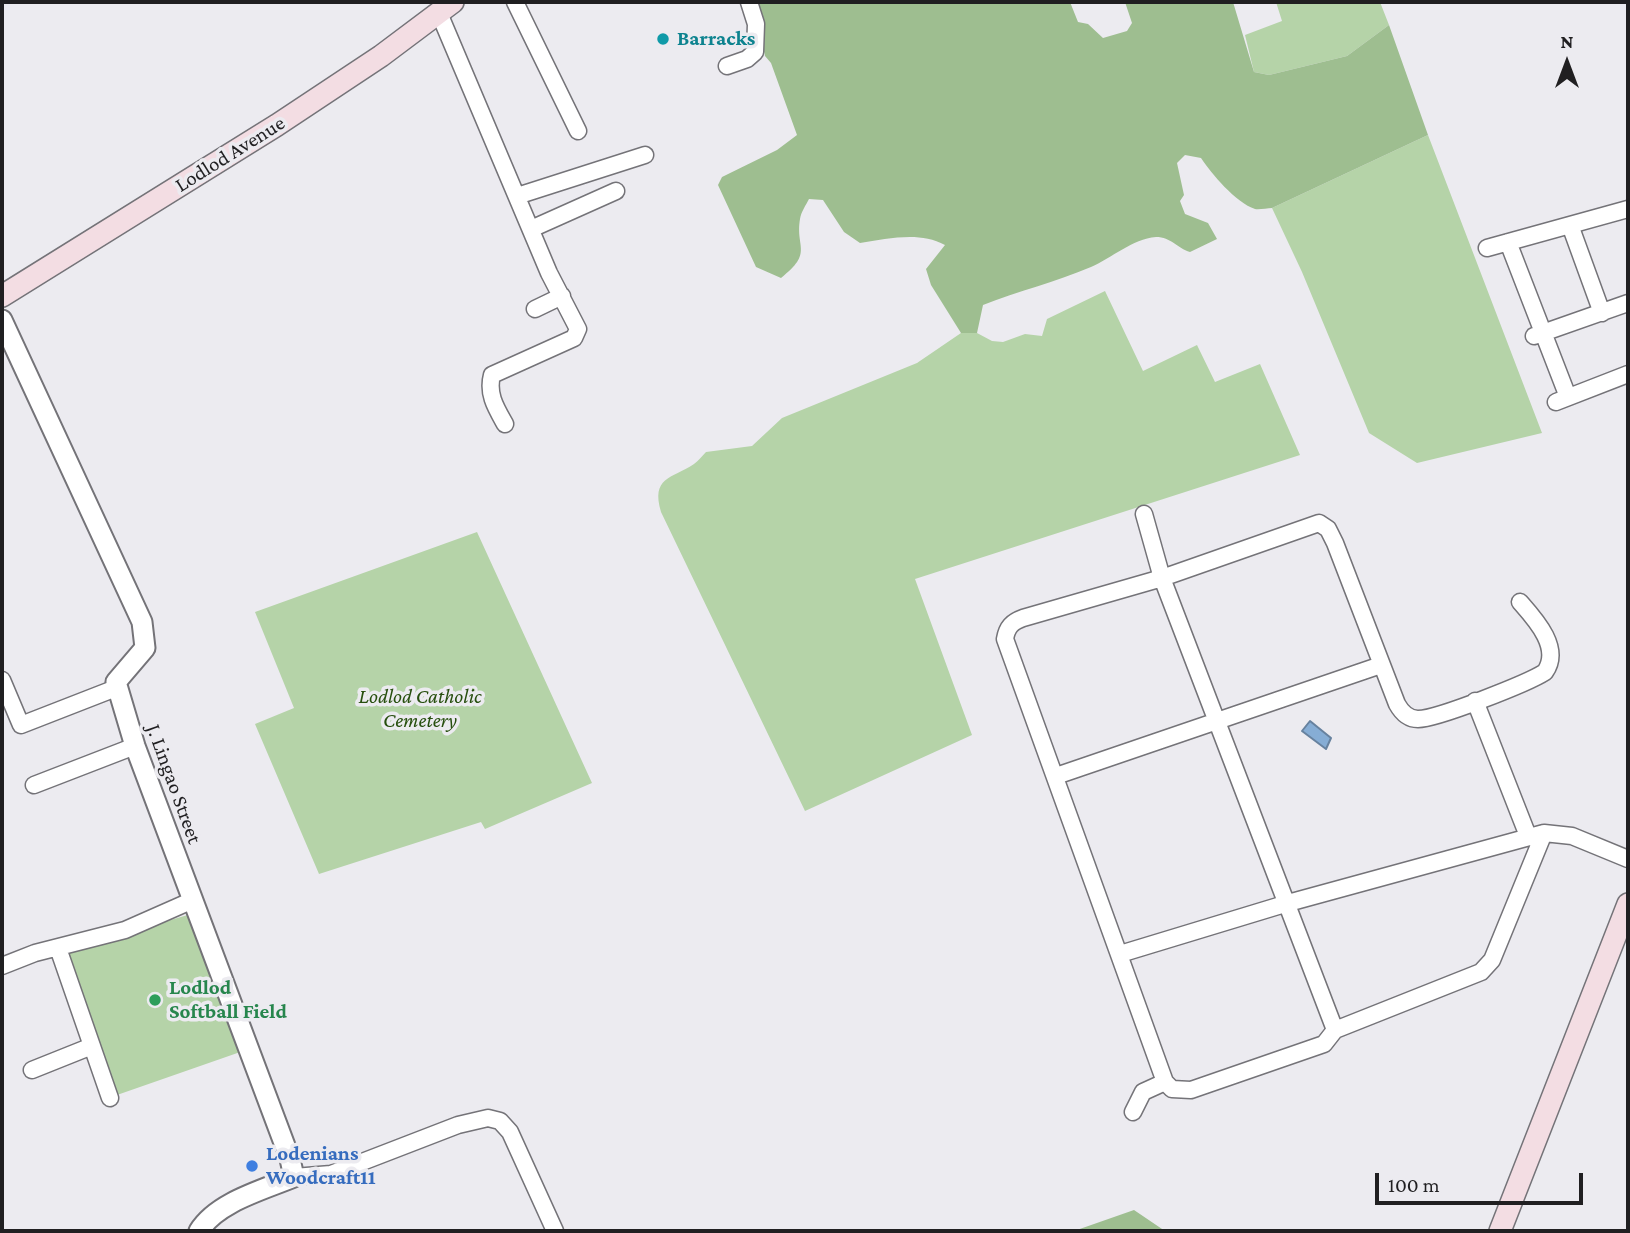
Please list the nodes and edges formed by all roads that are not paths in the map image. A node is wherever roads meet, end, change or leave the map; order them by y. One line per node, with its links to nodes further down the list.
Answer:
1 (515, 2): 5 (street)
2 (749, 2): 4 (street)
3 (446, 7): 8 (street); 14 (main road, Lodlod Avenue)
4 (727, 66)
5 (578, 131)
6 (645, 155): 8 (street)
7 (616, 191): 11 (street)
8 (517, 195): 11 (street)
9 (1628, 209): 10 (street)
10 (1570, 225): 12 (street); 18 (street)
11 (531, 229): 15 (street)
12 (1508, 243): 13 (street); 20 (street)
13 (1487, 248)
14 (2, 296)
15 (562, 296): 17 (street); 22 (street)
16 (1628, 303): 18 (street)
17 (535, 309)
18 (1602, 313): 20 (street)
19 (2, 320): 28 (street)
20 (1538, 335): 21 (street)
21 (1628, 374)
22 (505, 424)
23 (1144, 514): 24 (street)
24 (1162, 578): 26 (street); 30 (street); 32 (street)
25 (1520, 602): 29 (street)
26 (1381, 665): 29 (street); 30 (street)
27 (2, 680): 28 (street)
28 (116, 688): 31 (street, J. Lingao Street)
29 (1475, 701): 34 (street)
30 (1217, 719): 32 (street); 37 (street)
31 (135, 746): 33 (street); 36 (street, J. Lingao Street)
32 (1056, 776): 40 (street)
33 (34, 785)
34 (1536, 834): 35 (street); 37 (street); 42 (street)
35 (1628, 859)
36 (193, 900): 39 (street); 48 (street, J. Lingao Street)
37 (1288, 903): 40 (street); 42 (street)
38 (1628, 904): 51 (main road)
39 (58, 948): 41 (street); 43 (street)
40 (1120, 954): 45 (street)
41 (2, 966)
42 (1335, 1030): 45 (street)
43 (92, 1046): 44 (street); 46 (street)
44 (32, 1070)
45 (1165, 1082): 47 (street)
46 (110, 1098)
47 (1133, 1112)
48 (294, 1177): 49 (street); 50 (street)
49 (199, 1231)
50 (555, 1231)
51 (1500, 1231)

